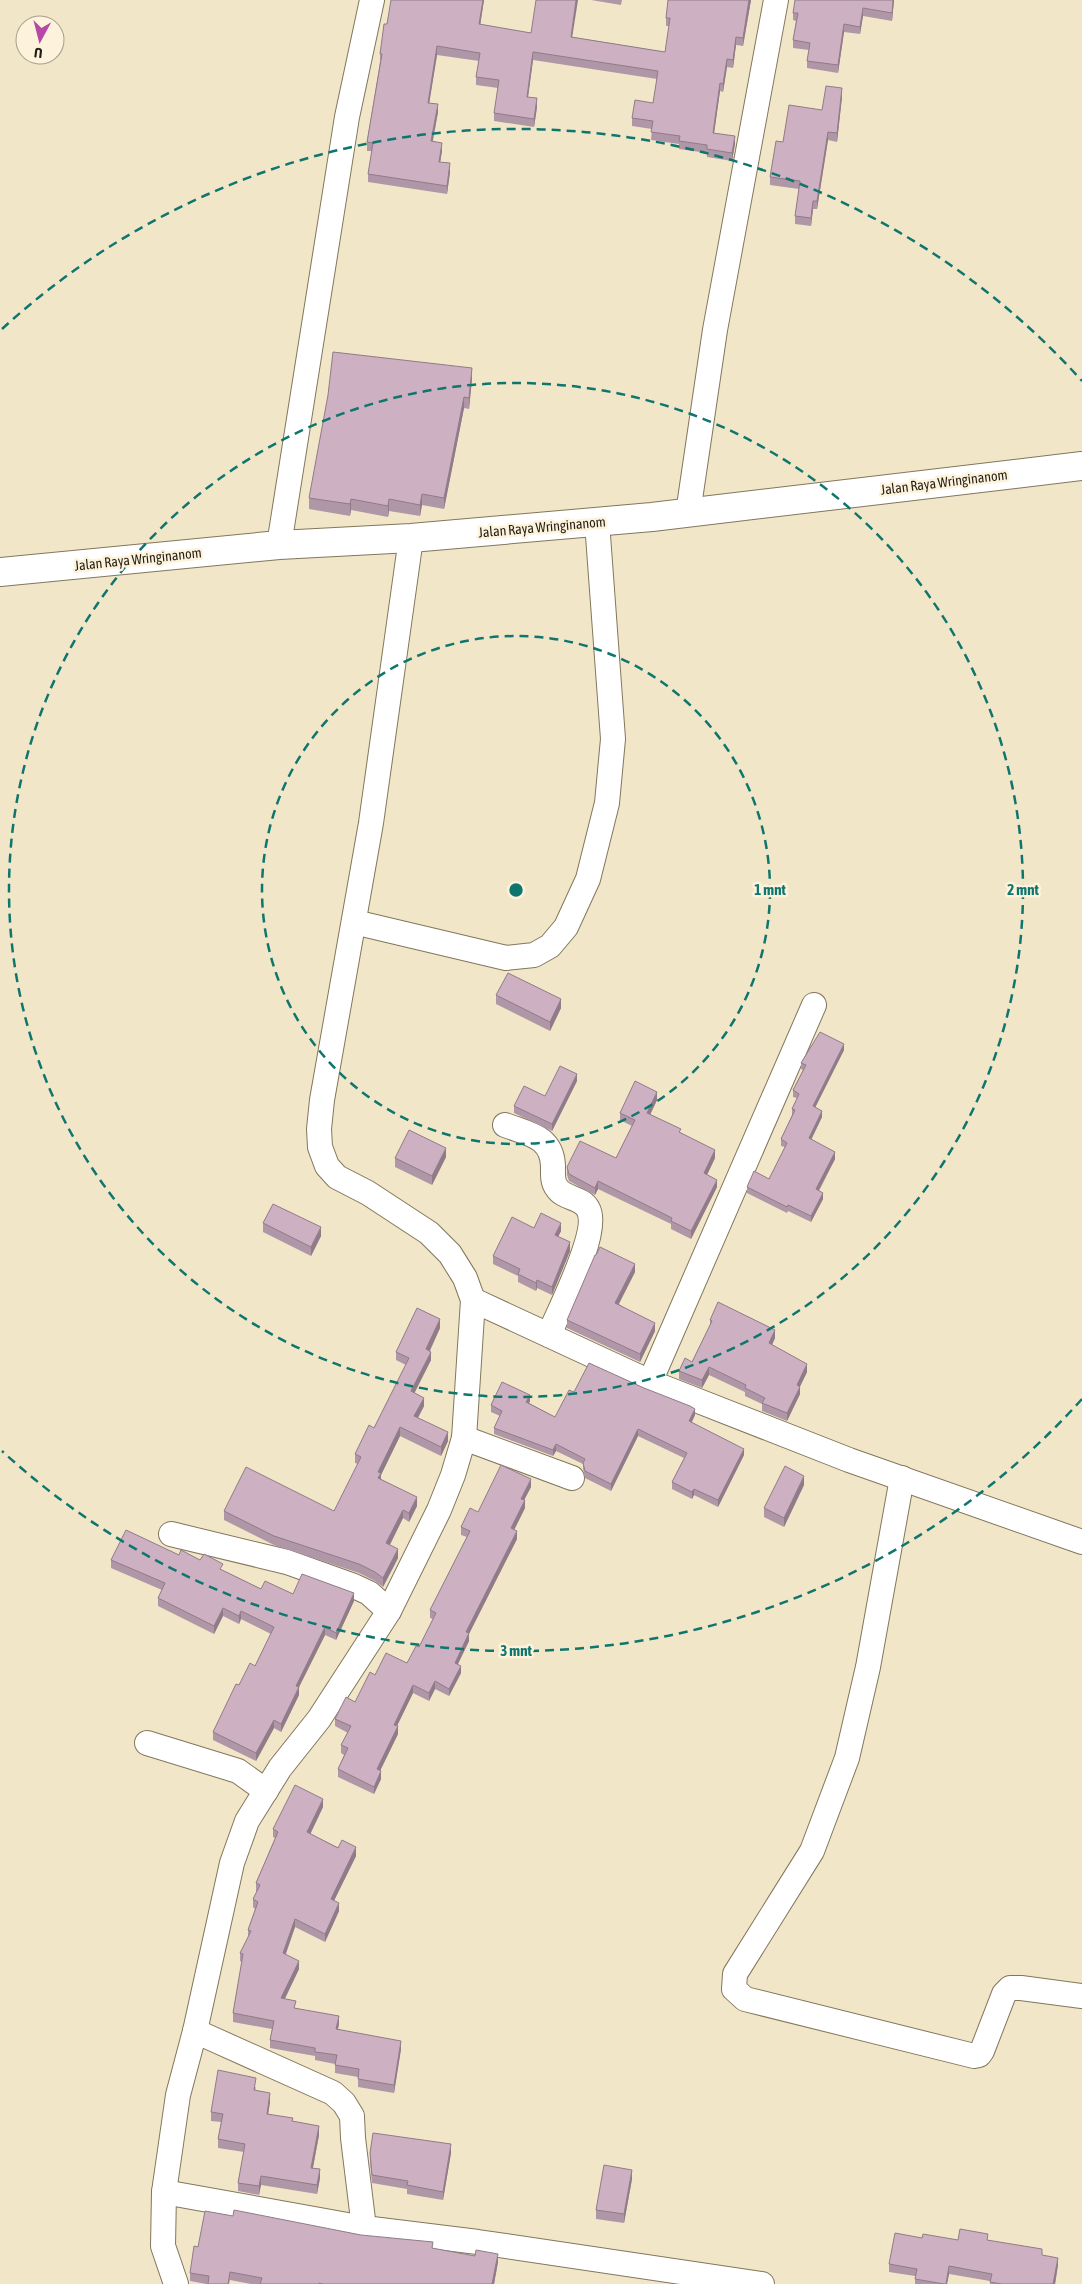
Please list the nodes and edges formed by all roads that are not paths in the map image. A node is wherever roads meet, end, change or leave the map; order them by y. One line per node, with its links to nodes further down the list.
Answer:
1 (372, 0): 7 (street)
2 (776, 0): 4 (street)
3 (1082, 466): 4 (main road, Jalan Raya Wringinanom)
4 (688, 513): 5 (main road, Jalan Raya Wringinanom)
5 (597, 522): 6 (main road, Jalan Raya Wringinanom); 9 (street)
6 (411, 538): 7 (main road, Jalan Raya Wringinanom); 9 (street)
7 (279, 546): 8 (main road, Jalan Raya Wringinanom)
8 (0, 572)
9 (354, 922): 12 (street)
10 (814, 1005): 14 (street)
11 (505, 1125): 13 (street)
12 (473, 1300): 13 (street); 15 (street)
13 (549, 1335): 14 (street)
14 (650, 1382): 17 (street)
15 (464, 1438): 16 (street); 20 (street)
16 (572, 1478)
17 (902, 1478): 19 (street); 23 (street)
18 (171, 1534): 20 (street)
19 (1082, 1542)
20 (389, 1611): 22 (street)
21 (147, 1743): 22 (street)
22 (266, 1791): 24 (street)
23 (1082, 1996)
24 (195, 2031): 25 (street); 26 (street)
25 (164, 2192): 26 (street); 27 (street)
26 (364, 2228): 28 (street)
27 (176, 2284)
28 (762, 2284)

